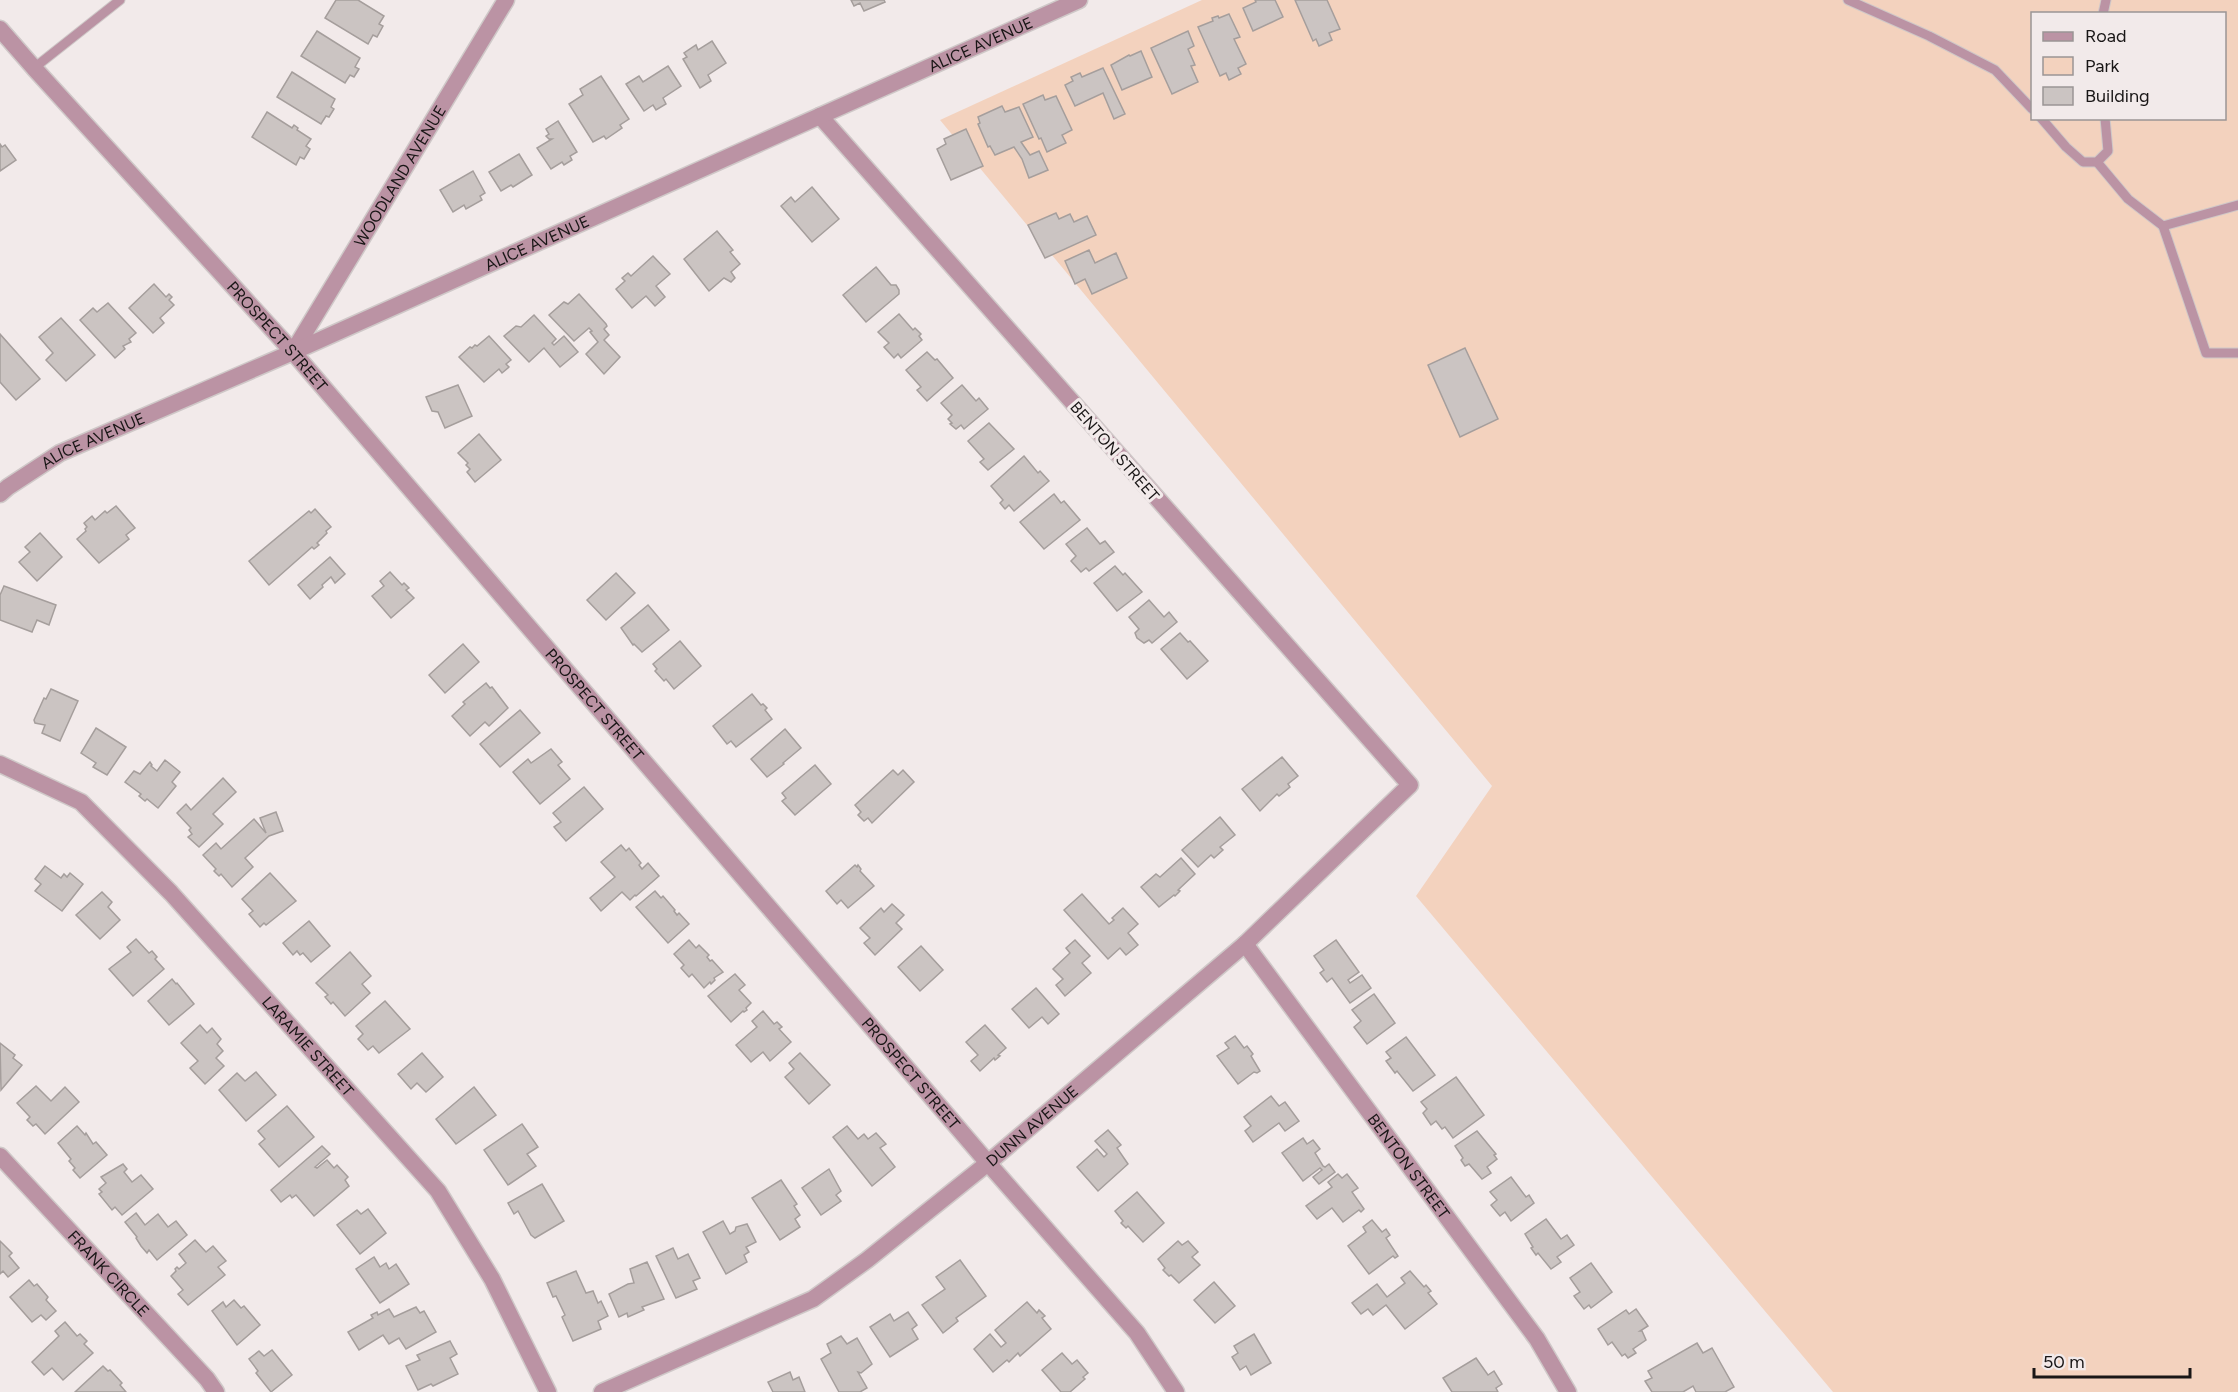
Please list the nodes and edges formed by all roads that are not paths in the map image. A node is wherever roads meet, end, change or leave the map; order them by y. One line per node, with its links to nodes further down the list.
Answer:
1 (120, 0): 6 (lane)
2 (506, 0): 14 (street, WOODLAND AVENUE)
3 (1079, 0): 8 (street, ALICE AVENUE)
4 (1848, 0): 7 (lane)
5 (0, 29): 6 (street, PROSPECT STREET)
6 (34, 68): 14 (street, PROSPECT STREET)
7 (2031, 108)
8 (820, 116): 14 (street, ALICE AVENUE); 18 (street, BENTON STREET)
9 (2043, 120): 11 (lane)
10 (2105, 120): 11 (lane)
11 (2097, 162): 13 (lane)
12 (2238, 205): 13 (lane)
13 (2163, 226): 15 (lane)
14 (293, 352): 16 (street, ALICE AVENUE); 21 (street, PROSPECT STREET)
15 (2238, 352)
16 (0, 494)
17 (0, 764): 23 (street, LARAMIE STREET)
18 (1410, 785): 19 (street, DUNN AVENUE)
19 (1245, 944): 21 (street, DUNN AVENUE); 26 (street, BENTON STREET)
20 (0, 1156): 22 (street, FRANK CIRCLE)
21 (988, 1163): 24 (street, DUNN AVENUE); 25 (street, PROSPECT STREET)
22 (216, 1392)
23 (548, 1392)
24 (602, 1392)
25 (1176, 1392)
26 (1568, 1392)

